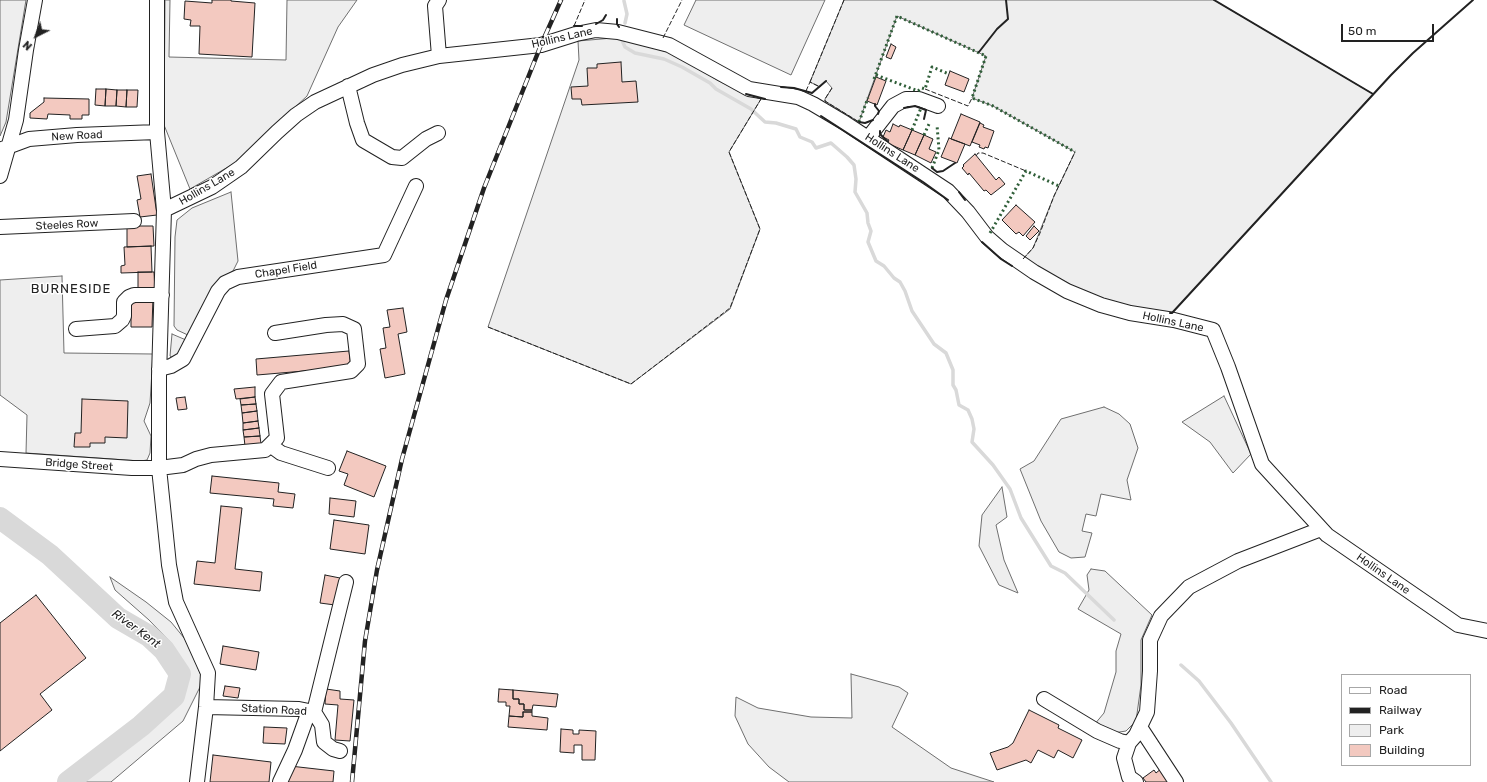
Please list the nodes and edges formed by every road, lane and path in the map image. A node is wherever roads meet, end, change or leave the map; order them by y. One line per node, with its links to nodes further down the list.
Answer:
1 (35, 0): 10 (street)
2 (157, 0): 7 (street)
3 (438, 0): 4 (street)
4 (439, 56): 5 (street, Hollins Lane); 9 (street, Hollins Lane)
5 (348, 86): 8 (street); 13 (street, Hollins Lane)
6 (938, 106): 9 (street)
7 (157, 132): 10 (street, New Road); 13 (street)
8 (438, 134)
9 (868, 138): 24 (street, Hollins Lane)
10 (4, 148): 11 (street)
11 (0, 176)
12 (416, 186): 19 (street, Chapel Field)
13 (164, 210): 16 (street)
14 (134, 221): 15 (street, Steeles Row)
15 (0, 227)
16 (162, 295): 17 (street); 19 (street)
17 (76, 329)
18 (275, 333): 20 (street)
19 (159, 369): 22 (street)
20 (270, 445): 22 (street, Bridge Street); 23 (street)
21 (2, 461): 22 (street, Bridge Street)
22 (159, 468): 28 (street)
23 (328, 468)
24 (1321, 529): 26 (street, Hollins Lane); 30 (street)
25 (346, 582): 29 (street)
26 (1487, 630)
27 (1044, 698): 31 (street)
28 (206, 707): 29 (street, Station Road); 33 (street)
29 (312, 712): 32 (street, Station Road); 34 (street)
30 (1140, 727): 31 (street); 36 (street)
31 (1129, 743): 35 (street)
32 (340, 751)
33 (197, 782)
34 (280, 782)
35 (1136, 782)
36 (1176, 782)

